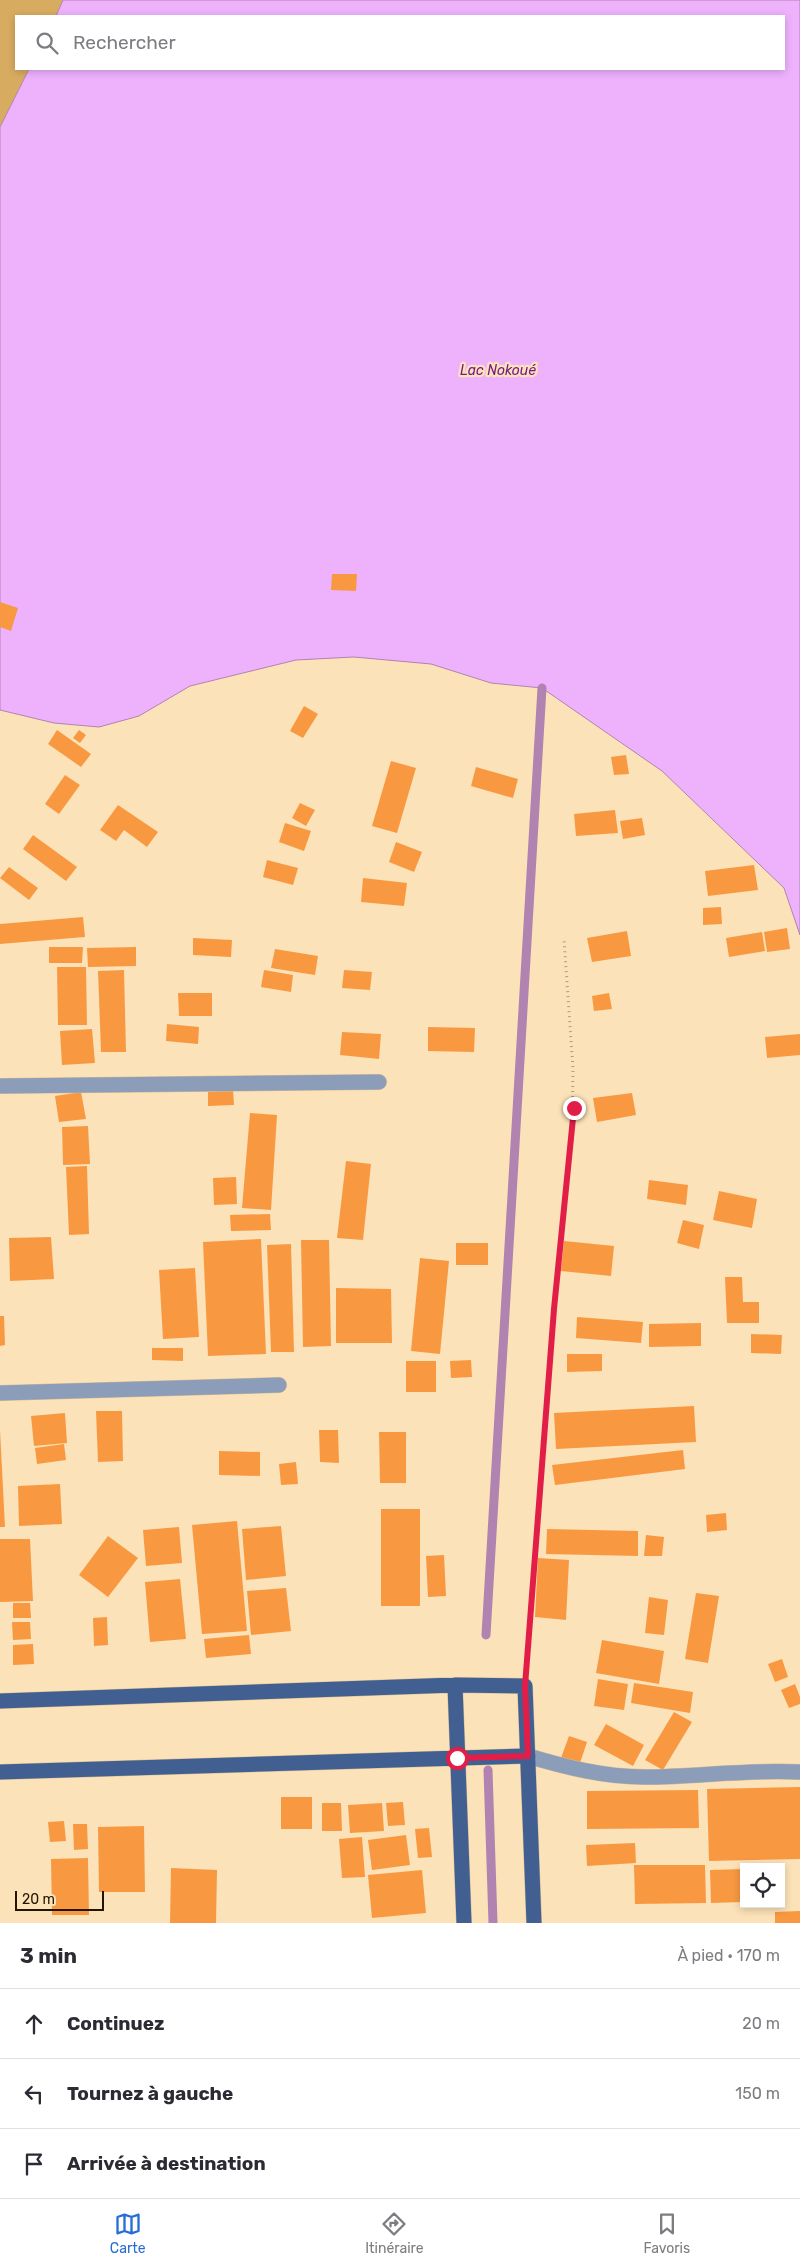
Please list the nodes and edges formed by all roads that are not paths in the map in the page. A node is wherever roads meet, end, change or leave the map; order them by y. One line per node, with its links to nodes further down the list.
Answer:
1 (379, 1082): 2 (street)
2 (0, 1086)
3 (279, 1385): 4 (street)
4 (0, 1393)
5 (455, 1685): 6 (main road); 7 (main road); 8 (main road)
6 (0, 1701)
7 (527, 1756): 8 (main road); 10 (street); 12 (main road)
8 (464, 1757): 9 (main road); 11 (main road)
9 (0, 1772)
10 (800, 1772)
11 (464, 1923)
12 (534, 1923)

